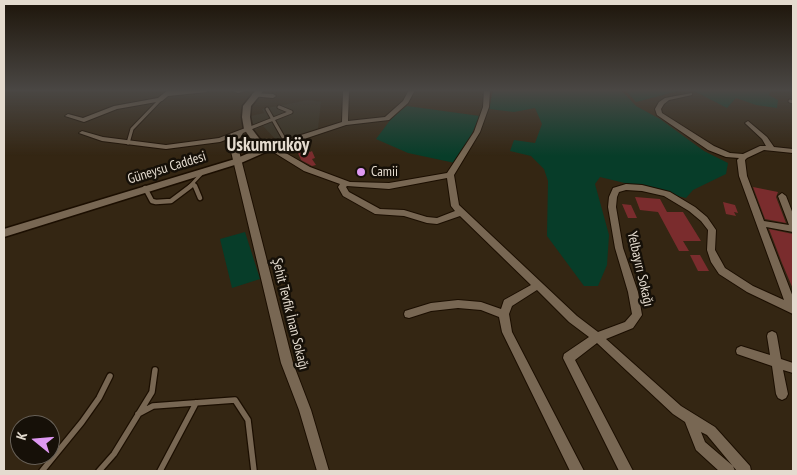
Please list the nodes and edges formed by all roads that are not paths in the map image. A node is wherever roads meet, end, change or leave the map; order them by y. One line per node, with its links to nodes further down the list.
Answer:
1 (103, 112): 10 (street)
2 (148, 112): 17 (lane)
3 (246, 112): 14 (street)
4 (269, 112): 11 (lane)
5 (291, 112): 11 (lane)
6 (345, 112): 12 (street)
7 (394, 112): 12 (street)
8 (484, 112): 24 (street)
9 (659, 112): 21 (street)
10 (68, 116)
11 (272, 119): 14 (lane); 16 (lane)
12 (345, 123): 19 (street)
13 (748, 123): 18 (street)
14 (244, 130): 17 (street); 19 (street); 22 (street, Şehit Tevfik İnan Sokağı)
15 (82, 133): 17 (street)
16 (283, 137)
17 (128, 143)
18 (772, 148): 20 (street); 21 (street)
19 (267, 149): 22 (street, Güneysu Caddesi); 25 (street)
20 (793, 151)
21 (744, 156): 31 (street)
22 (238, 161): 23 (street, Güneysu Caddesi); 54 (street, Şehit Tevfik İnan Sokağı)
23 (204, 171): 26 (lane); 27 (street, Güneysu Caddesi)
24 (450, 175): 25 (street); 30 (street)
25 (345, 182): 30 (street)
26 (194, 184): 27 (lane); 29 (lane)
27 (145, 188): 34 (street, Güneysu Caddesi)
28 (782, 196): 32 (street)
29 (200, 198)
30 (462, 212): 35 (street)
31 (760, 224): 33 (street); 36 (street)
32 (793, 224)
33 (793, 229)
34 (4, 233)
35 (538, 285): 38 (street); 39 (street)
36 (793, 310): 39 (street, Yelbayırı Sokağı)
37 (410, 314): 38 (street)
38 (504, 314): 55 (street)
39 (597, 336): 49 (street); 56 (street)
40 (772, 336): 42 (street)
41 (741, 351): 42 (street)
42 (777, 363): 43 (street); 46 (street)
43 (793, 368)
44 (156, 370): 48 (lane)
45 (110, 376): 50 (lane)
46 (782, 394)
47 (196, 403): 48 (lane); 52 (lane); 53 (lane)
48 (138, 414): 51 (lane)
49 (689, 417): 57 (street); 58 (street)
50 (42, 471)
51 (99, 471)
52 (160, 471)
53 (254, 471)
54 (323, 471)
55 (577, 471)
56 (626, 471)
57 (728, 471)
58 (746, 471)

